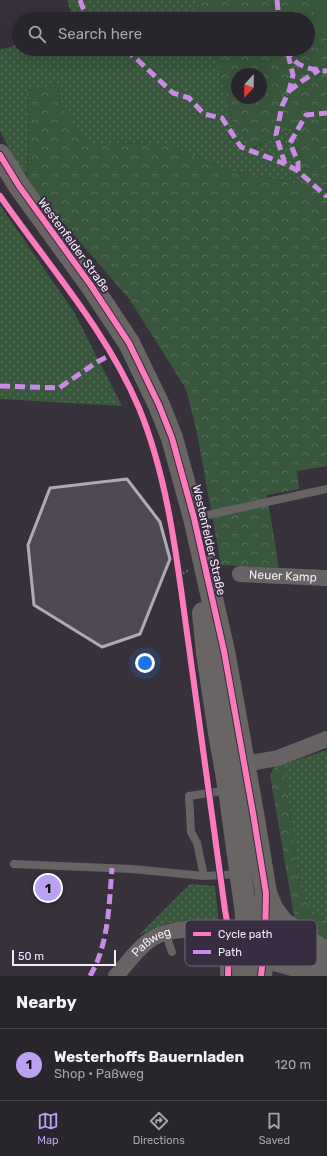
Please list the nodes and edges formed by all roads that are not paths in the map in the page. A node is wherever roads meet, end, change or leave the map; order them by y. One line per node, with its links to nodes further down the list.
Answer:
1 (0, 155): 3 (street, Westenfelder Straße)
2 (327, 489): 3 (lane)
3 (194, 518): 7 (street, Westenfelder Straße)
4 (240, 574): 5 (street, Neuer Kamp)
5 (327, 578)
6 (327, 739): 7 (street)
7 (235, 766): 8 (street, Westenfelder Straße); 12 (street, Westenfelder Straße)
8 (230, 790): 10 (street, Westenfelder Straße); 11 (lane)
9 (14, 864): 11 (lane)
10 (241, 874): 11 (lane); 13 (street, Westenfelder Straße)
11 (204, 876)
12 (266, 893): 14 (street, Westenfelder Straße); 15 (street)
13 (247, 920)
14 (260, 920)
15 (281, 920)
16 (185, 930): 17 (street, Paßweg)
17 (165, 932): 19 (lane); 26 (street, Paßweg)
18 (317, 947): 20 (street)
19 (172, 952)
20 (327, 954)
21 (317, 960): 22 (street)
22 (327, 961)
23 (237, 966): 27 (street)
24 (248, 966): 28 (street, Westenfelder Straße)
25 (298, 966): 29 (street)
26 (116, 976)
27 (228, 976)
28 (245, 976)
29 (321, 976)

